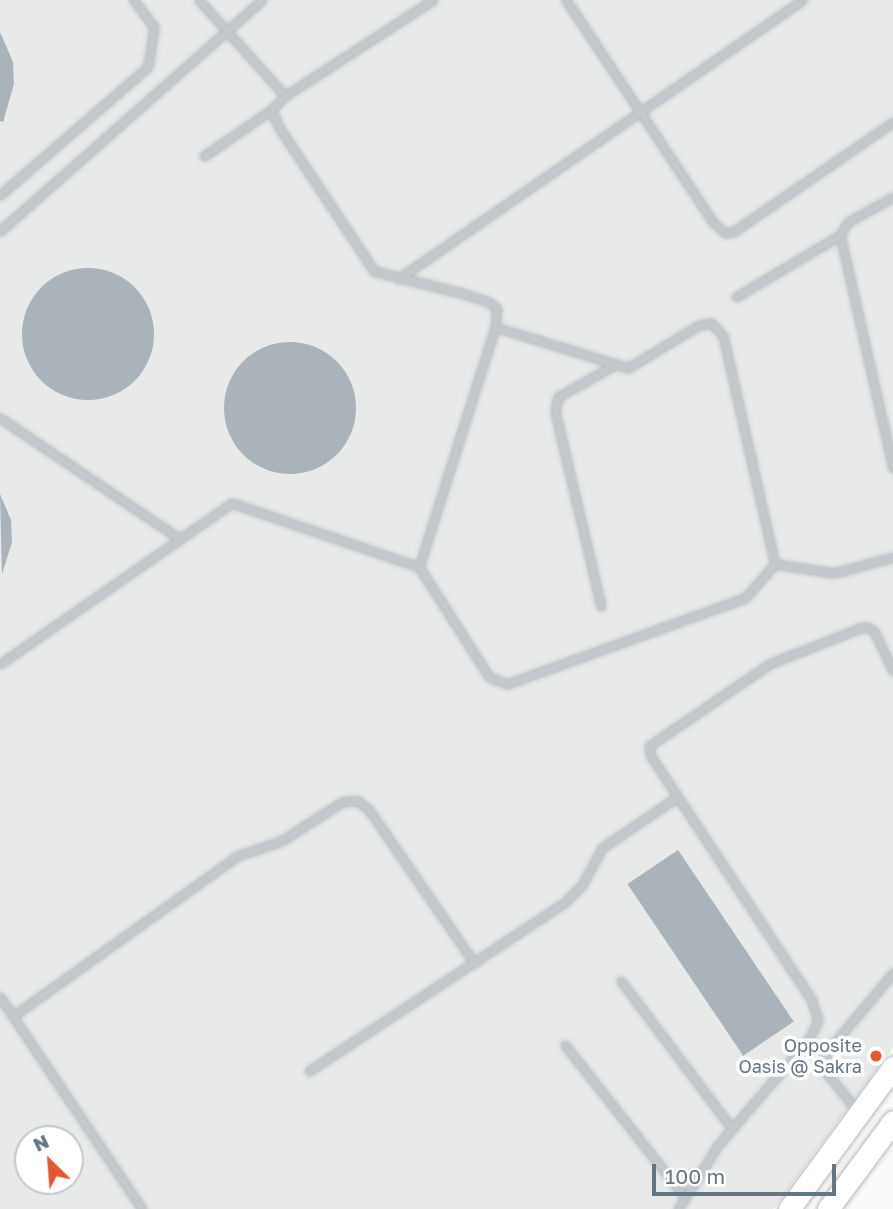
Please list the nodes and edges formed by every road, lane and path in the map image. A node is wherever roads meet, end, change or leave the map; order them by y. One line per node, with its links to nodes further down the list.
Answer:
1 (134, 0): 13 (lane)
2 (198, 0): 7 (lane)
3 (262, 0): 7 (lane)
4 (433, 0): 8 (lane)
5 (566, 0): 10 (lane)
6 (802, 0): 10 (lane)
7 (225, 30): 8 (lane); 15 (lane)
8 (285, 96): 9 (lane)
9 (271, 110): 12 (lane); 17 (lane)
10 (641, 111): 11 (lane); 17 (lane)
11 (893, 122)
12 (204, 156)
13 (0, 195)
14 (893, 197): 16 (lane)
15 (0, 231)
16 (840, 235): 18 (lane); 22 (lane)
17 (398, 279): 19 (lane)
18 (736, 297)
19 (495, 327): 20 (lane); 26 (lane)
20 (616, 364): 25 (lane); 27 (lane)
21 (0, 418): 23 (lane)
22 (893, 468)
23 (180, 539): 26 (lane); 28 (lane)
24 (893, 557): 25 (lane)
25 (775, 564): 26 (lane)
26 (419, 567)
27 (601, 606)
28 (0, 664)
29 (893, 671): 30 (lane)
30 (677, 797): 31 (lane); 41 (lane)
31 (474, 963): 35 (lane); 38 (lane)
32 (893, 973): 39 (lane)
33 (621, 981): 41 (lane)
34 (1, 1000): 35 (lane)
35 (12, 1016): 43 (lane)
36 (565, 1045): 42 (lane)
37 (893, 1067): 39 (main road)
38 (309, 1071)
39 (859, 1114): 45 (main road)
40 (893, 1121): 46 (main road)
41 (732, 1129): 42 (lane)
42 (684, 1196): 44 (lane)
43 (142, 1209)
44 (678, 1209)
45 (789, 1209)
46 (828, 1209)

